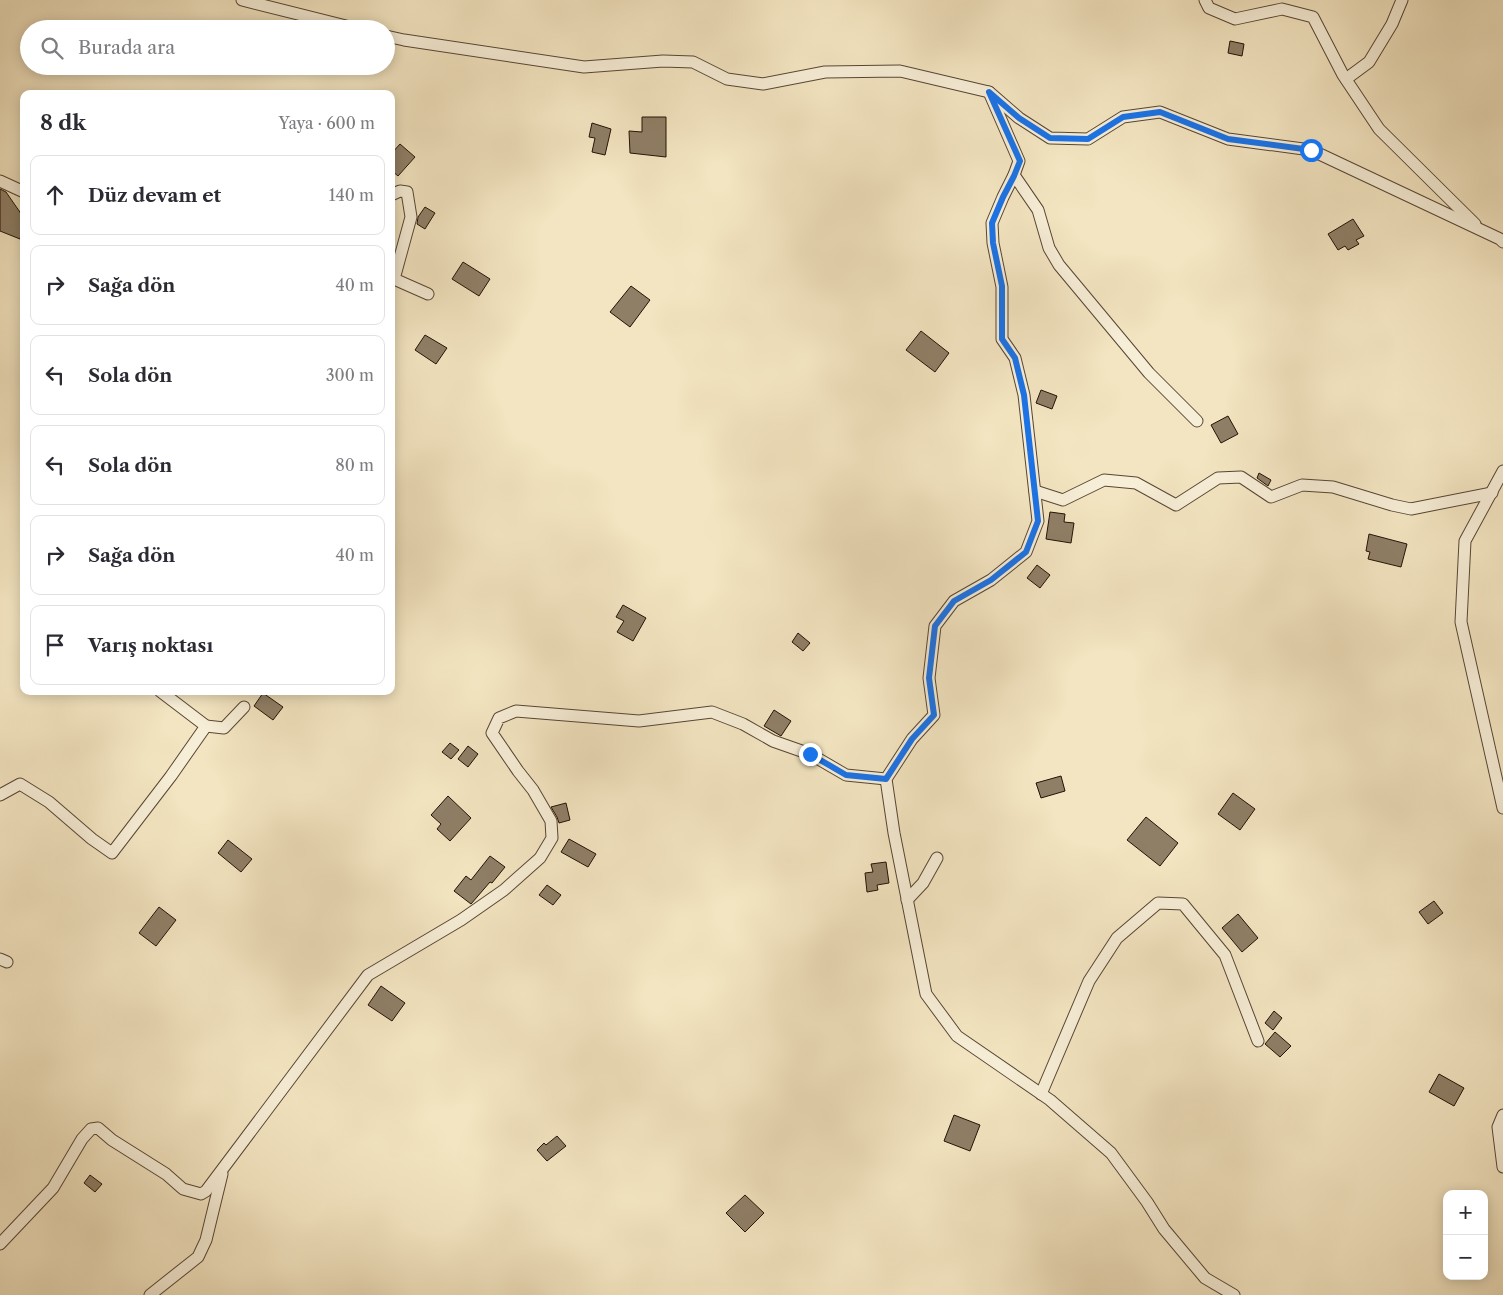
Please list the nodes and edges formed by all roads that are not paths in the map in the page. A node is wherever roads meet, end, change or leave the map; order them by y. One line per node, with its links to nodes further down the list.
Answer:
1 (242, 0): 4 (street)
2 (1205, 0): 6 (street)
3 (1402, 0): 6 (street)
4 (322, 20)
5 (395, 38): 7 (street)
6 (1346, 79): 12 (street)
7 (989, 92): 8 (street); 12 (street)
8 (1014, 176): 17 (street); 19 (street)
9 (0, 181): 10 (street)
10 (20, 190)
11 (395, 193): 14 (street)
12 (1482, 231): 13 (street)
13 (1503, 242)
14 (395, 274)
15 (395, 278): 16 (street)
16 (428, 294)
17 (1196, 421)
18 (1503, 471): 20 (street)
19 (1035, 491): 20 (street); 24 (street)
20 (1492, 493): 26 (street)
21 (165, 695): 23 (street)
22 (244, 707): 23 (street)
23 (206, 726): 25 (street)
24 (886, 779): 28 (street); 33 (street)
25 (0, 796)
26 (1503, 808)
27 (938, 858): 28 (street)
28 (907, 900): 30 (street)
29 (1258, 1042): 30 (street)
30 (1041, 1094): 36 (street)
31 (1503, 1115): 32 (street)
32 (1503, 1167)
33 (224, 1168): 34 (street); 35 (street)
34 (0, 1244)
35 (150, 1295)
36 (1234, 1295)

